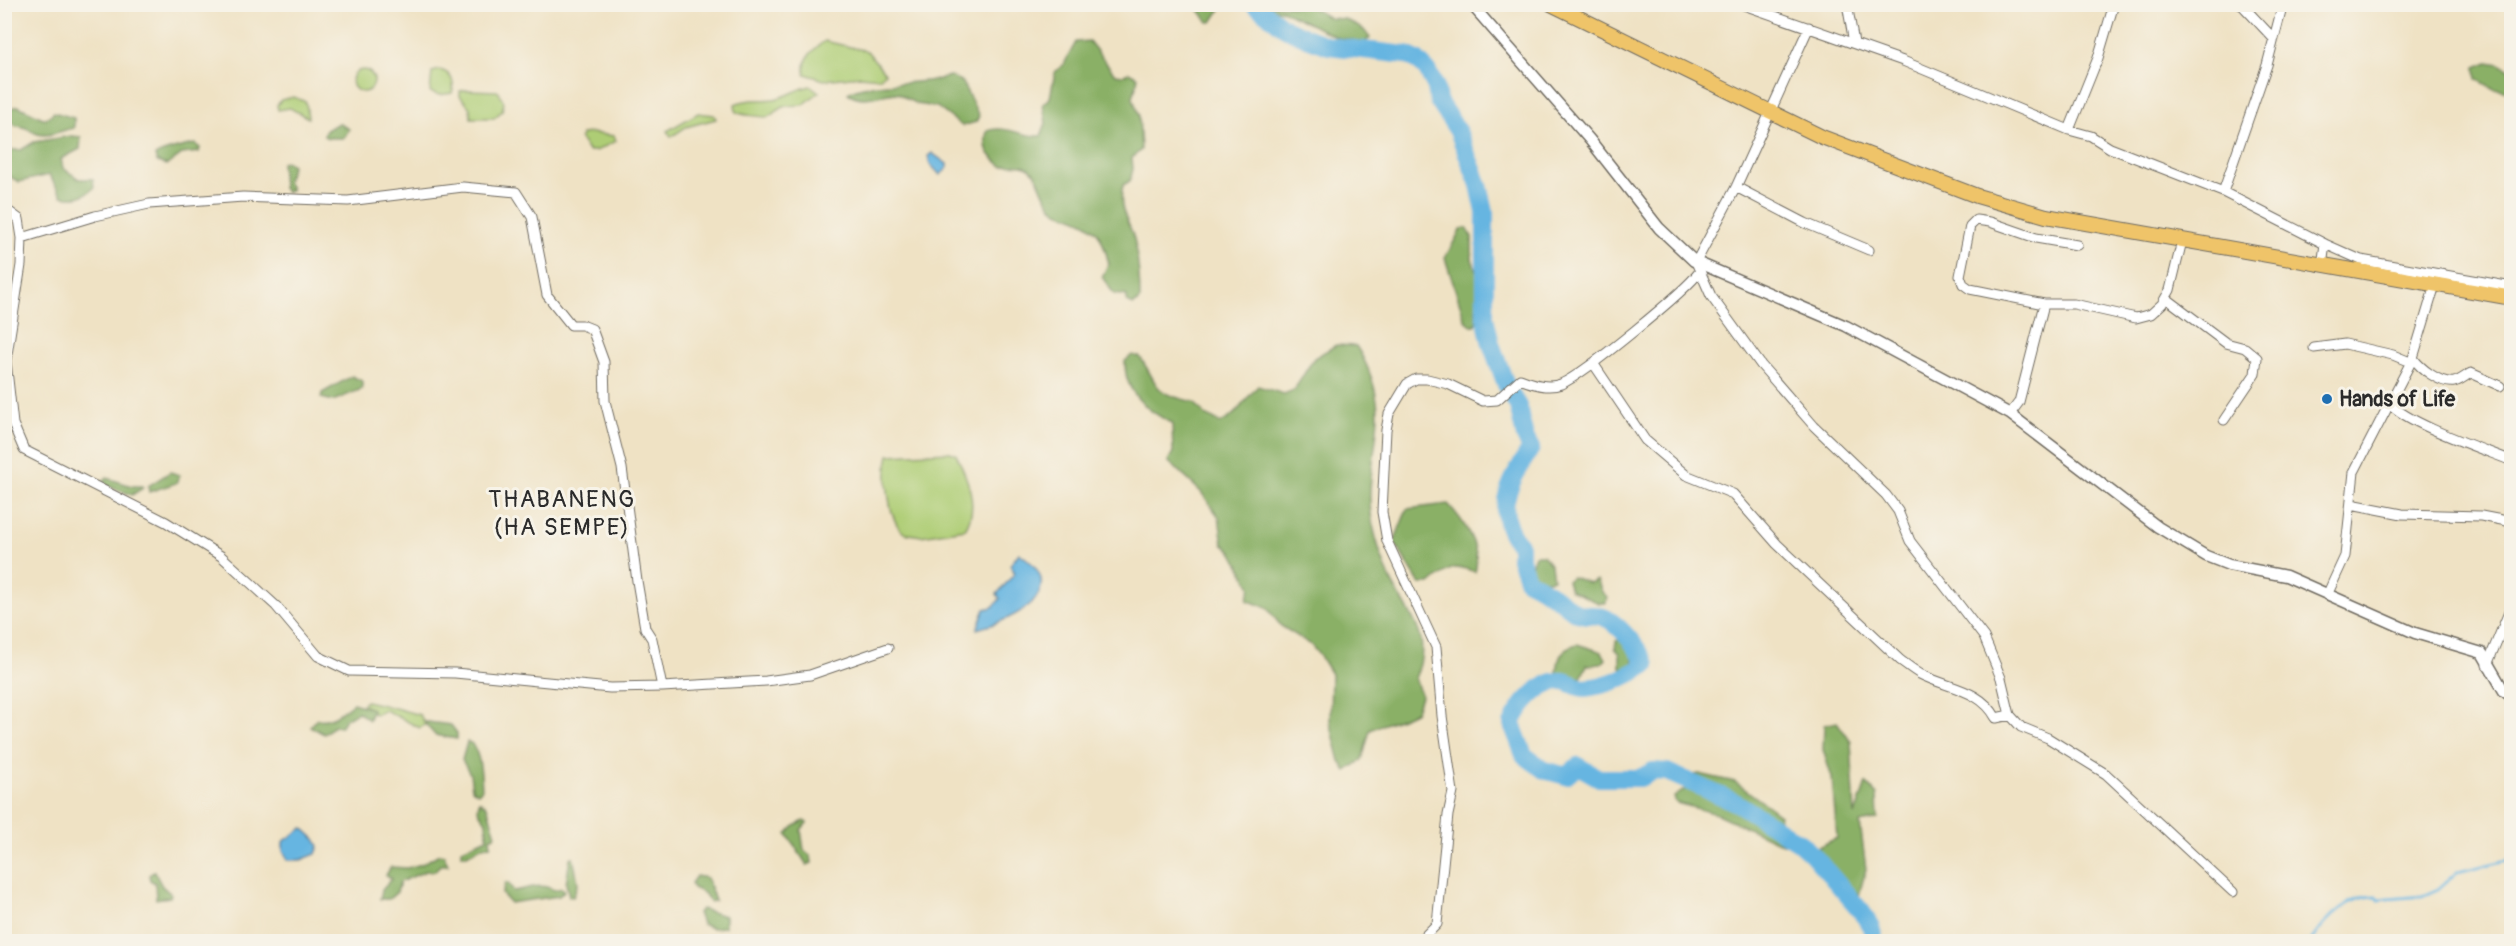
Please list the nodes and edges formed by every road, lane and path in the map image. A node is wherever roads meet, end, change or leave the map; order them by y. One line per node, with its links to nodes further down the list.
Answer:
1 (1470, 4): 22 (street)
2 (1551, 4): 11 (main road)
3 (1742, 4): 8 (street)
4 (1847, 4): 10 (street)
5 (2114, 4): 12 (street)
6 (2241, 4): 9 (street)
7 (2283, 4): 9 (street)
8 (1809, 27): 10 (street); 11 (street)
9 (2274, 39): 14 (street)
10 (1854, 43): 12 (street)
11 (1770, 111): 13 (street); 17 (main road)
12 (2069, 130): 14 (street)
13 (1736, 187): 20 (street); 22 (street)
14 (2223, 192): 18 (street)
15 (4, 208): 16 (street)
16 (22, 238): 42 (street); 42 (street)
17 (2182, 241): 21 (main road); 25 (street)
18 (2325, 244): 21 (street); 24 (street)
19 (2077, 245): 27 (street)
20 (1869, 250)
21 (2322, 266): 23 (main road)
22 (1698, 267): 30 (street); 33 (street); 44 (street)
23 (2435, 285): 26 (main road); 29 (street)
24 (2511, 287)
25 (2166, 298): 27 (street); 34 (street)
26 (2511, 298)
27 (2044, 304): 33 (street)
28 (2314, 348): 29 (street)
29 (2412, 360): 31 (street); 32 (street)
30 (1593, 363): 44 (street); 46 (street)
31 (2500, 386)
32 (2391, 404): 35 (street); 36 (street)
33 (2010, 414): 38 (street)
34 (2223, 420)
35 (2511, 461)
36 (2351, 504): 37 (street); 38 (street)
37 (2511, 522)
38 (2328, 593): 41 (street)
39 (2511, 605): 41 (street)
40 (888, 648): 42 (street)
41 (2487, 665): 43 (street)
42 (662, 687)
43 (2511, 697)
44 (2010, 716): 45 (street)
45 (2233, 892)
46 (1419, 942)

